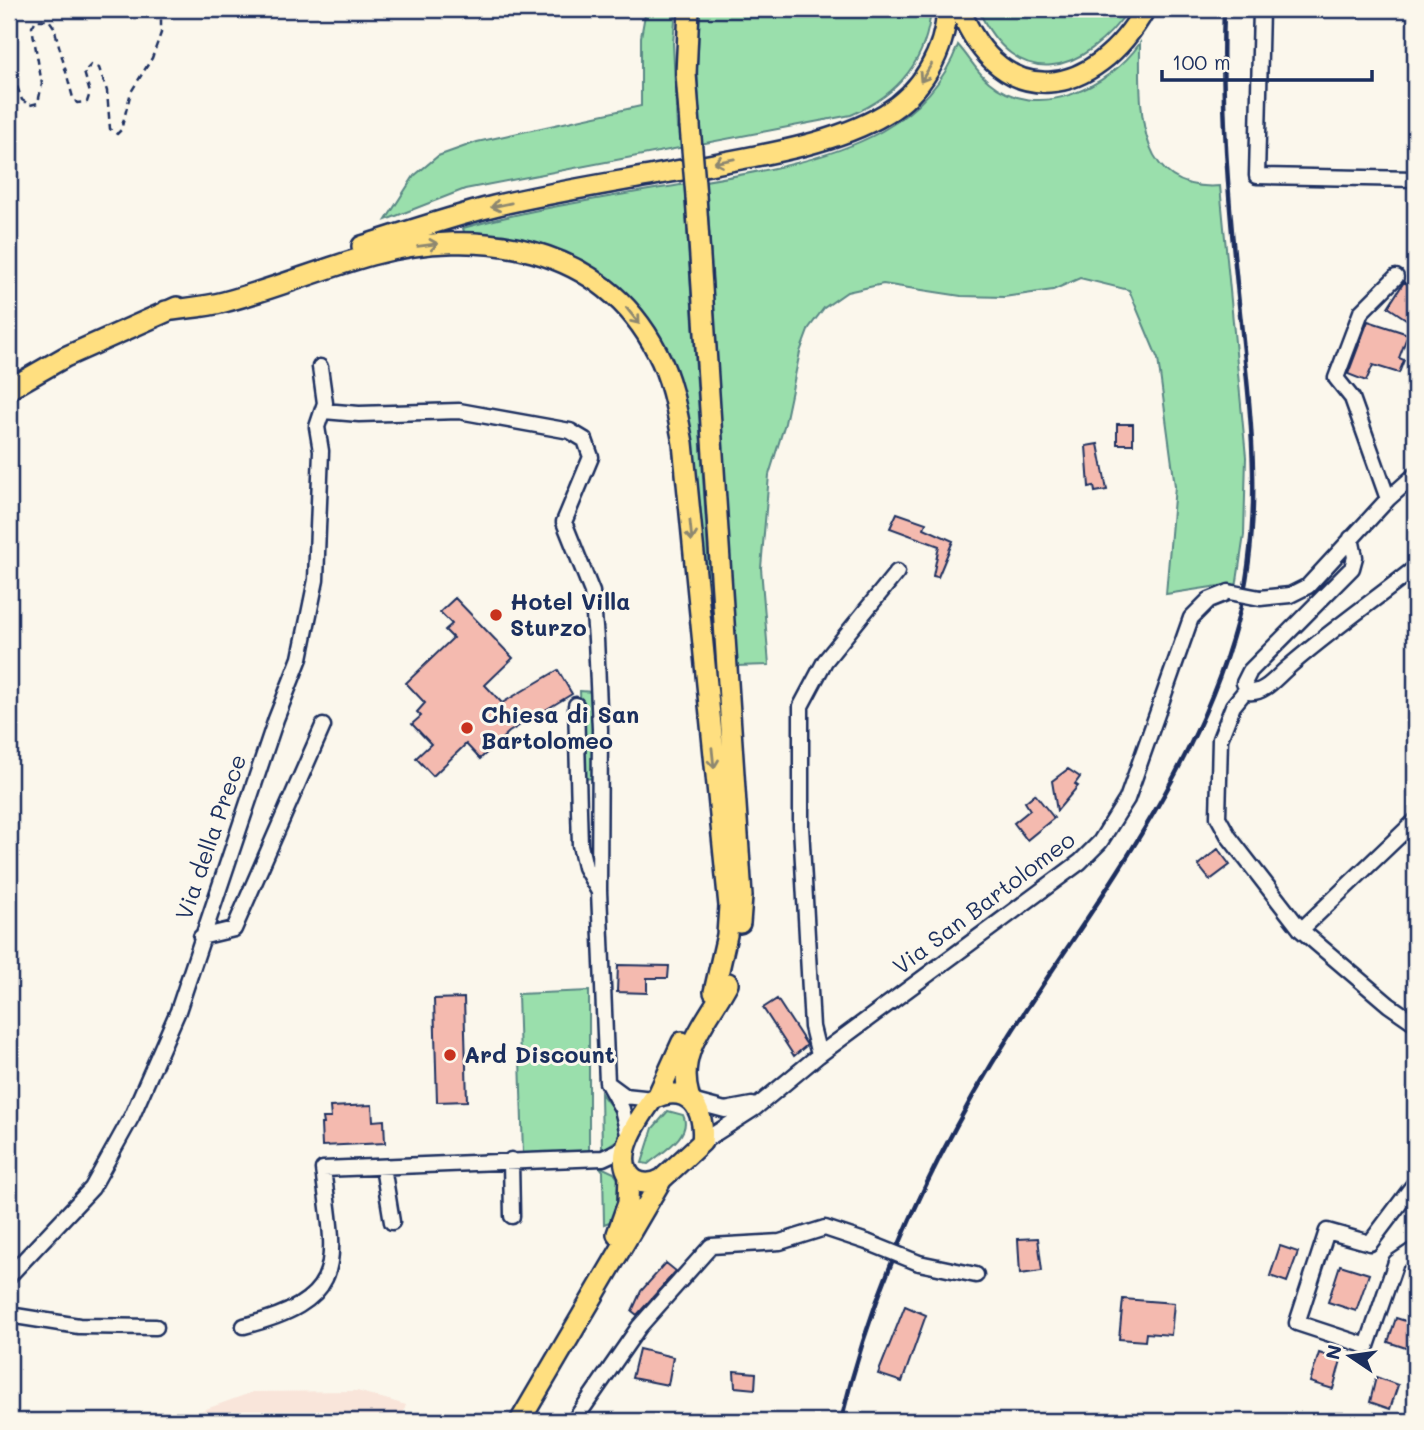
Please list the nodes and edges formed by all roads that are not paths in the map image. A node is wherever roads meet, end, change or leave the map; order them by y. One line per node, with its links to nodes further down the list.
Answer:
1 (689, 9): 24 (main road, bridge)
2 (947, 9): 7 (main road, one-way to 7)
3 (960, 9): 4 (main road)
4 (1145, 9)
5 (1261, 9): 6 (street)
6 (1415, 178)
7 (313, 267): 10 (main road); 25 (main road, one-way to 25)
8 (1396, 277): 13 (street)
9 (320, 367): 11 (street, Via della Prece)
10 (9, 389)
11 (324, 411): 21 (street); 23 (street, Via della Prece)
12 (1415, 475): 13 (street)
13 (1388, 499): 14 (street)
14 (1351, 538): 17 (street); 27 (street, Via San Bartolomeo, bridge)
15 (1415, 568): 17 (street)
16 (897, 572): 27 (street)
17 (1246, 690): 22 (street)
18 (576, 705): 21 (street)
19 (323, 726): 23 (street)
20 (1415, 821): 22 (street)
21 (599, 891): 28 (street)
22 (1301, 930): 26 (street)
23 (201, 937): 44 (street, Via della Prece)
24 (735, 951): 25 (main road); 30 (main road)
25 (715, 992): 29 (main road)
26 (1415, 1023)
27 (819, 1055): 31 (street, Via San Bartolomeo)
28 (607, 1082): 29 (street); 33 (street)
29 (655, 1098): 30 (main road); 33 (main road)
30 (692, 1099): 31 (street); 32 (main road)
31 (763, 1100): 32 (street, Via San Bartolomeo)
32 (702, 1142): 38 (main road)
33 (628, 1144): 34 (street); 37 (main road)
34 (582, 1159): 35 (street); 37 (street)
35 (511, 1160): 36 (street); 40 (street)
36 (383, 1167): 41 (street); 46 (street)
37 (628, 1172): 38 (main road); 48 (main road)
38 (662, 1179): 48 (main road)
39 (1415, 1183): 42 (street)
40 (512, 1216)
41 (392, 1222)
42 (1415, 1250)
43 (976, 1275): 50 (street, bridge)
44 (9, 1276)
45 (9, 1315): 47 (street)
46 (244, 1326)
47 (156, 1327)
48 (565, 1342): 49 (main road)
49 (520, 1421)
50 (575, 1421)

